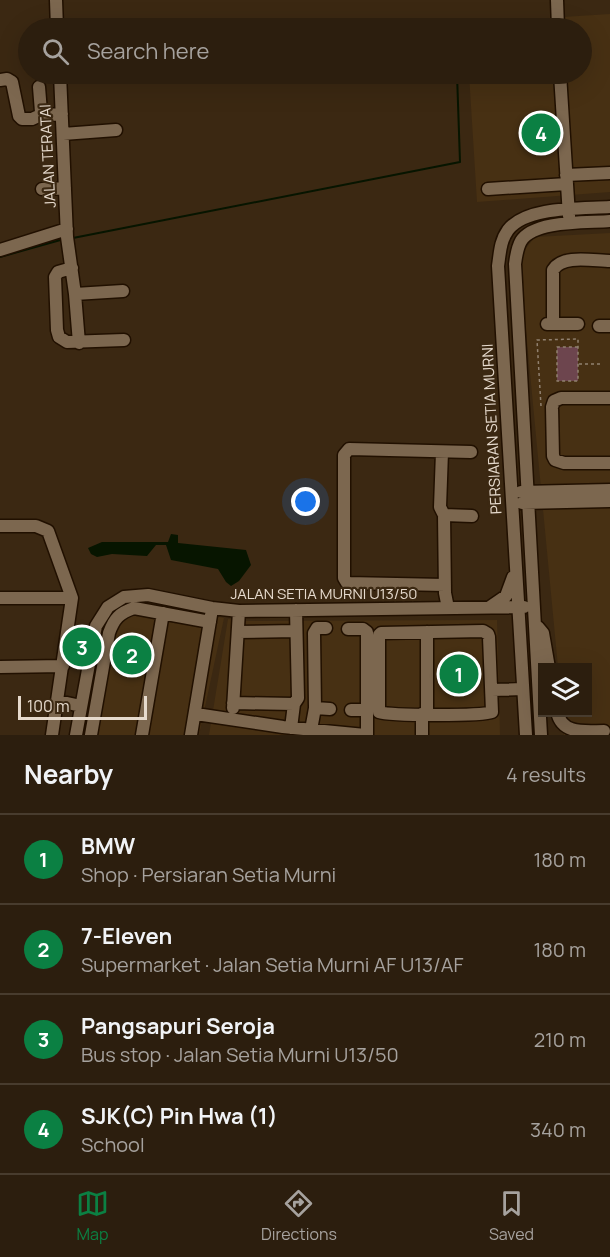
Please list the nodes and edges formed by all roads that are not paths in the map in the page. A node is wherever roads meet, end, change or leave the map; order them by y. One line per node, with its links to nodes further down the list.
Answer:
1 (56, 0): 3 (street)
2 (557, 0): 4 (street)
3 (57, 18)
4 (558, 18)
5 (0, 80): 9 (street)
6 (60, 84): 10 (street, JALAN TERATAI)
7 (561, 84): 14 (street)
8 (39, 87): 9 (street)
9 (43, 114): 10 (street)
10 (62, 114): 12 (street, JALAN TERATAI)
11 (116, 130): 12 (street)
12 (63, 134): 15 (street, JALAN TERATAI)
13 (610, 173): 14 (street)
14 (567, 179): 17 (street); 19 (street)
15 (65, 188): 16 (street); 22 (street, JALAN TERATAI)
16 (42, 189)
17 (488, 189)
18 (610, 207): 19 (street, PERSIARAN SETIA MURNI)
19 (569, 209): 21 (street); 39 (street, PERSIARAN SETIA MURNI)
20 (610, 221): 21 (street)
21 (569, 224): 35 (street)
22 (68, 238): 23 (street); 25 (street, JALAN TERATAI)
23 (0, 250)
24 (610, 261): 28 (street)
25 (72, 268): 27 (street, JALAN TERATAI); 30 (street)
26 (123, 291): 27 (street)
27 (75, 294): 30 (street, JALAN TERATAI)
28 (578, 324)
29 (123, 340): 30 (street)
30 (79, 343)
31 (610, 398): 34 (street)
32 (442, 452): 33 (street); 41 (street); 46 (street)
33 (471, 452)
34 (610, 463)
35 (526, 471): 37 (street); 38 (street)
36 (610, 490): 37 (street)
37 (551, 496): 38 (street); 40 (street); 44 (street)
38 (528, 497): 39 (street); 44 (street)
39 (511, 498): 45 (street, PERSIARAN SETIA MURNI)
40 (610, 501)
41 (444, 515): 42 (street); 46 (street)
42 (472, 516)
43 (0, 526): 48 (street)
44 (529, 530): 49 (street)
45 (516, 568): 53 (street); 54 (street, PERSIARAN SETIA MURNI)
46 (445, 585): 52 (street)
47 (0, 598): 48 (street)
48 (72, 598): 67 (street)
49 (534, 607): 54 (street, JALAN SETIA MURNI U13/50); 59 (street)
50 (212, 608): 56 (street, JALAN SETIA MURNI U13/50); 58 (street); 74 (street, JALAN SETIA MURNI U13/50)
51 (416, 608): 52 (street, JALAN SETIA MURNI U13/50); 55 (street, JALAN SETIA MURNI U13/50); 63 (street)
52 (448, 608): 53 (street, JALAN SETIA MURNI U13/50)
53 (489, 608): 54 (street, JALAN SETIA MURNI U13/50); 65 (street)
54 (517, 608): 65 (street, PERSIARAN SETIA MURNI)
55 (296, 610): 56 (street, JALAN SETIA MURNI U13/50); 62 (street)
56 (239, 611): 64 (street)
57 (163, 614): 58 (street); 88 (street); 89 (street)
58 (210, 622): 79 (street)
59 (535, 624): 66 (street); 94 (street)
60 (326, 628): 75 (street)
61 (348, 629): 78 (street)
62 (296, 630): 64 (street); 73 (street)
63 (422, 632): 70 (street); 80 (street); 80 (street)
64 (238, 633): 72 (street)
65 (520, 648): 69 (street, PERSIARAN SETIA MURNI)
66 (548, 663)
67 (63, 666): 68 (street); 71 (street)
68 (0, 667)
69 (523, 689): 70 (street); 93 (street, PERSIARAN SETIA MURNI)
70 (492, 690): 80 (street)
71 (58, 701): 74 (street); 86 (street)
72 (233, 703): 73 (street); 82 (street)
73 (294, 704): 83 (street)
74 (81, 706): 87 (street, JALAN SETIA MURNI U13/50)
75 (315, 708): 76 (street); 84 (street)
76 (330, 709)
77 (351, 710): 78 (street)
78 (367, 710): 91 (street)
79 (196, 714): 82 (street); 90 (street)
80 (425, 714): 92 (street)
81 (559, 717): 85 (street)
82 (231, 719): 83 (street)
83 (285, 730): 84 (street)
84 (311, 730): 91 (street)
85 (604, 731)
86 (52, 735)
87 (76, 735)
88 (92, 735)
89 (142, 735)
90 (191, 735)
91 (366, 735)
92 (422, 735)
93 (526, 735)
94 (541, 735)

